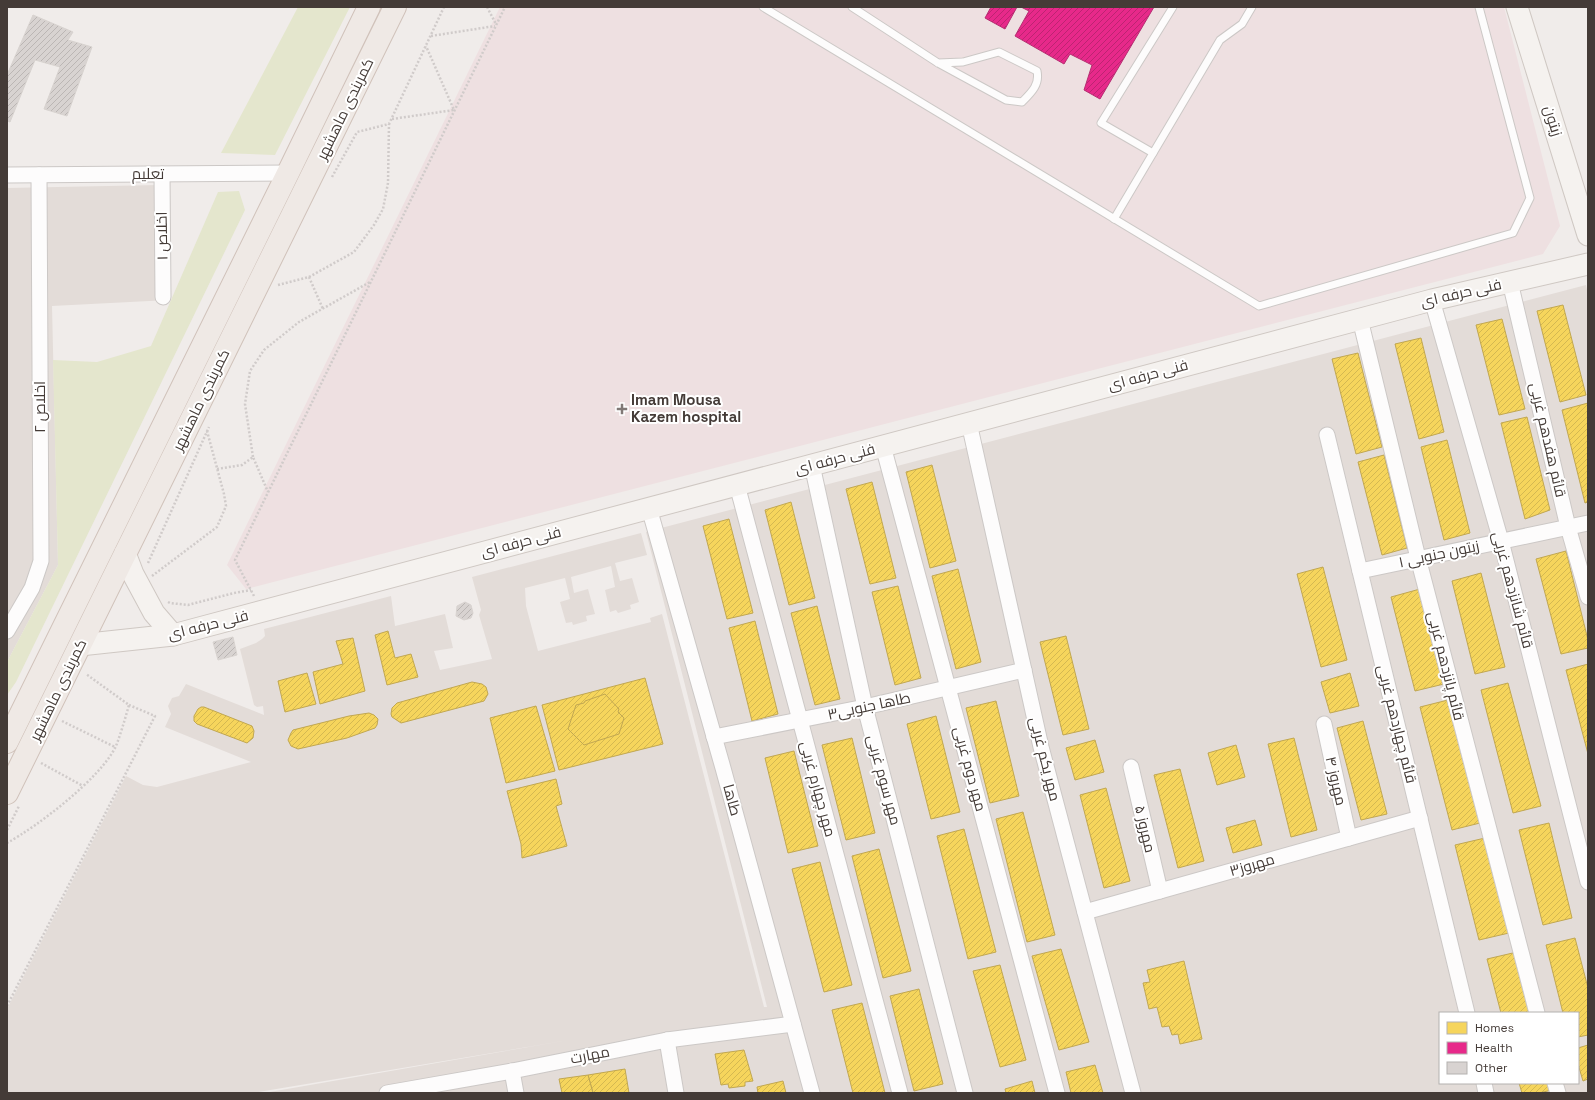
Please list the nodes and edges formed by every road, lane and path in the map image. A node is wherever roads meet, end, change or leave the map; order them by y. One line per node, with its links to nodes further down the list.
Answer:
1 (369, 7): 20 (main road, کمربندی ماهشهر)
2 (395, 7): 37 (main road, کمربندی ماهشهر)
3 (444, 7): 13 (path)
4 (487, 7): 12 (path)
5 (505, 7): 12 (path)
6 (762, 7): 25 (lane)
7 (852, 7): 15 (lane)
8 (1173, 7): 19 (lane)
9 (1252, 7): 19 (lane)
10 (1479, 7): 25 (lane)
11 (1517, 7): 26 (street, زیتون)
12 (496, 25): 13 (path); 16 (path)
13 (430, 36): 14 (path)
14 (426, 46): 16 (path); 17 (path)
15 (938, 63): 15 (lane)
16 (454, 110): 17 (path); 30 (path)
17 (391, 119): 18 (path)
18 (389, 124): 24 (path); 28 (path)
19 (1154, 153): 25 (lane)
20 (288, 173): 21 (street, تعلیم); 64 (main road, کمربندی ماهشهر)
21 (162, 174): 23 (street, تعلیم); 32 (street, اخلاص ۱)
22 (7, 175): 23 (street, تعلیم)
23 (39, 175): 55 (street, اخلاص ۲)
24 (332, 178)
25 (1114, 219)
26 (1588, 235)
27 (1588, 264): 31 (street, فنی حرفه ای)
28 (309, 277): 29 (path); 34 (path)
29 (278, 279)
30 (371, 281): 34 (path); 44 (path)
31 (1510, 282): 33 (street, فنی حرفه ای); 47 (street, قائم هفدهم غربی)
32 (163, 297)
33 (1432, 300): 35 (street, فنی حرفه ای); 48 (street, قائم شانزدهم غربی)
34 (323, 309): 40 (path)
35 (1360, 319): 36 (street, فنی حرفه ای); 50 (street, قائم پانزدهم غربی)
36 (969, 423): 39 (street, فنی حرفه ای); 58 (street, مهر یکم غربی)
37 (203, 426): 42 (path); 49 (main road, کمربندی ماهشهر); 52 (path)
38 (1327, 435): 51 (street, قائم چهاردهم غربی)
39 (883, 446): 41 (street, فنی حرفه ای); 60 (street, مهر دوم غربی)
40 (253, 456): 42 (path); 44 (path)
41 (812, 465): 43 (street, فنی حرفه ای); 62 (street, مهر سوم غربی)
42 (217, 469): 52 (path)
43 (737, 485): 45 (street, فنی حرفه ای); 65 (street, مهر چهارم غربی)
44 (268, 492): 54 (path)
45 (649, 508): 56 (street, فنی حرفه ای); 67 (street, طاها)
46 (1588, 523): 47 (street, زیتون جنوبی ۱)
47 (1568, 527): 48 (street, زیتون جنوبی ۱); 53 (street, قائم هفدهم غربی)
48 (1501, 541): 50 (street, زیتون جنوبی ۱); 77 (street, قائم شانزدهم غربی)
49 (125, 553): 52 (street); 57 (main road, کمربندی ماهشهر)
50 (1418, 558): 51 (street, زیتون جنوبی ۱); 82 (street, قائم پانزدهم غربی)
51 (1360, 570): 74 (street, قائم چهاردهم غربی)
52 (143, 582): 56 (street)
53 (1588, 597)
54 (165, 599)
55 (7, 631)
56 (173, 635): 57 (street, فنی حرفه ای)
57 (80, 645): 63 (main road, کمربندی ماهشهر)
58 (1024, 670): 60 (street, طاها جنوبی۳); 79 (street, مهر یکم غربی)
59 (85, 674): 61 (path)
60 (948, 688): 62 (street, طاها جنوبی۳); 92 (street, مهر دوم غربی)
61 (129, 705): 69 (path); 80 (path)
62 (865, 707): 65 (street, طاها جنوبی۳); 91 (street, مهر سوم غربی)
63 (46, 714): 69 (path); 73 (main road, کمربندی ماهشهر)
64 (14, 719): 68 (main road, کمربندی ماهشهر)
65 (800, 721): 67 (street, طاها جنوبی۳); 90 (street, مهر چهارم غربی)
66 (1324, 724): 75 (street, مهروز ۴)
67 (714, 737): 83 (street, طاها)
68 (7, 742)
69 (115, 747): 72 (path)
70 (41, 763): 72 (path)
71 (1131, 767): 78 (street, مهروز ۵)
72 (83, 786): 76 (path)
73 (7, 793)
74 (1420, 818): 75 (street, مهروز۳); 81 (street, قائم چهاردهم غربی)
75 (1349, 838): 78 (street, مهروز۳)
76 (7, 843)
77 (1588, 882)
78 (1160, 891): 79 (street, مهروز۳)
79 (1085, 912): 93 (street, مهر یکم غربی)
80 (7, 1006)
81 (1467, 1012)
82 (1537, 1012)
83 (793, 1024): 84 (street, مهارت); 89 (street, طاها)
84 (667, 1040): 85 (street, مهارت); 88 (street)
85 (512, 1071): 86 (street, مهارت); 87 (street)
86 (387, 1093)
87 (516, 1093)
88 (676, 1093)
89 (812, 1093)
90 (900, 1093)
91 (964, 1093)
92 (1057, 1093)
93 (1133, 1093)

